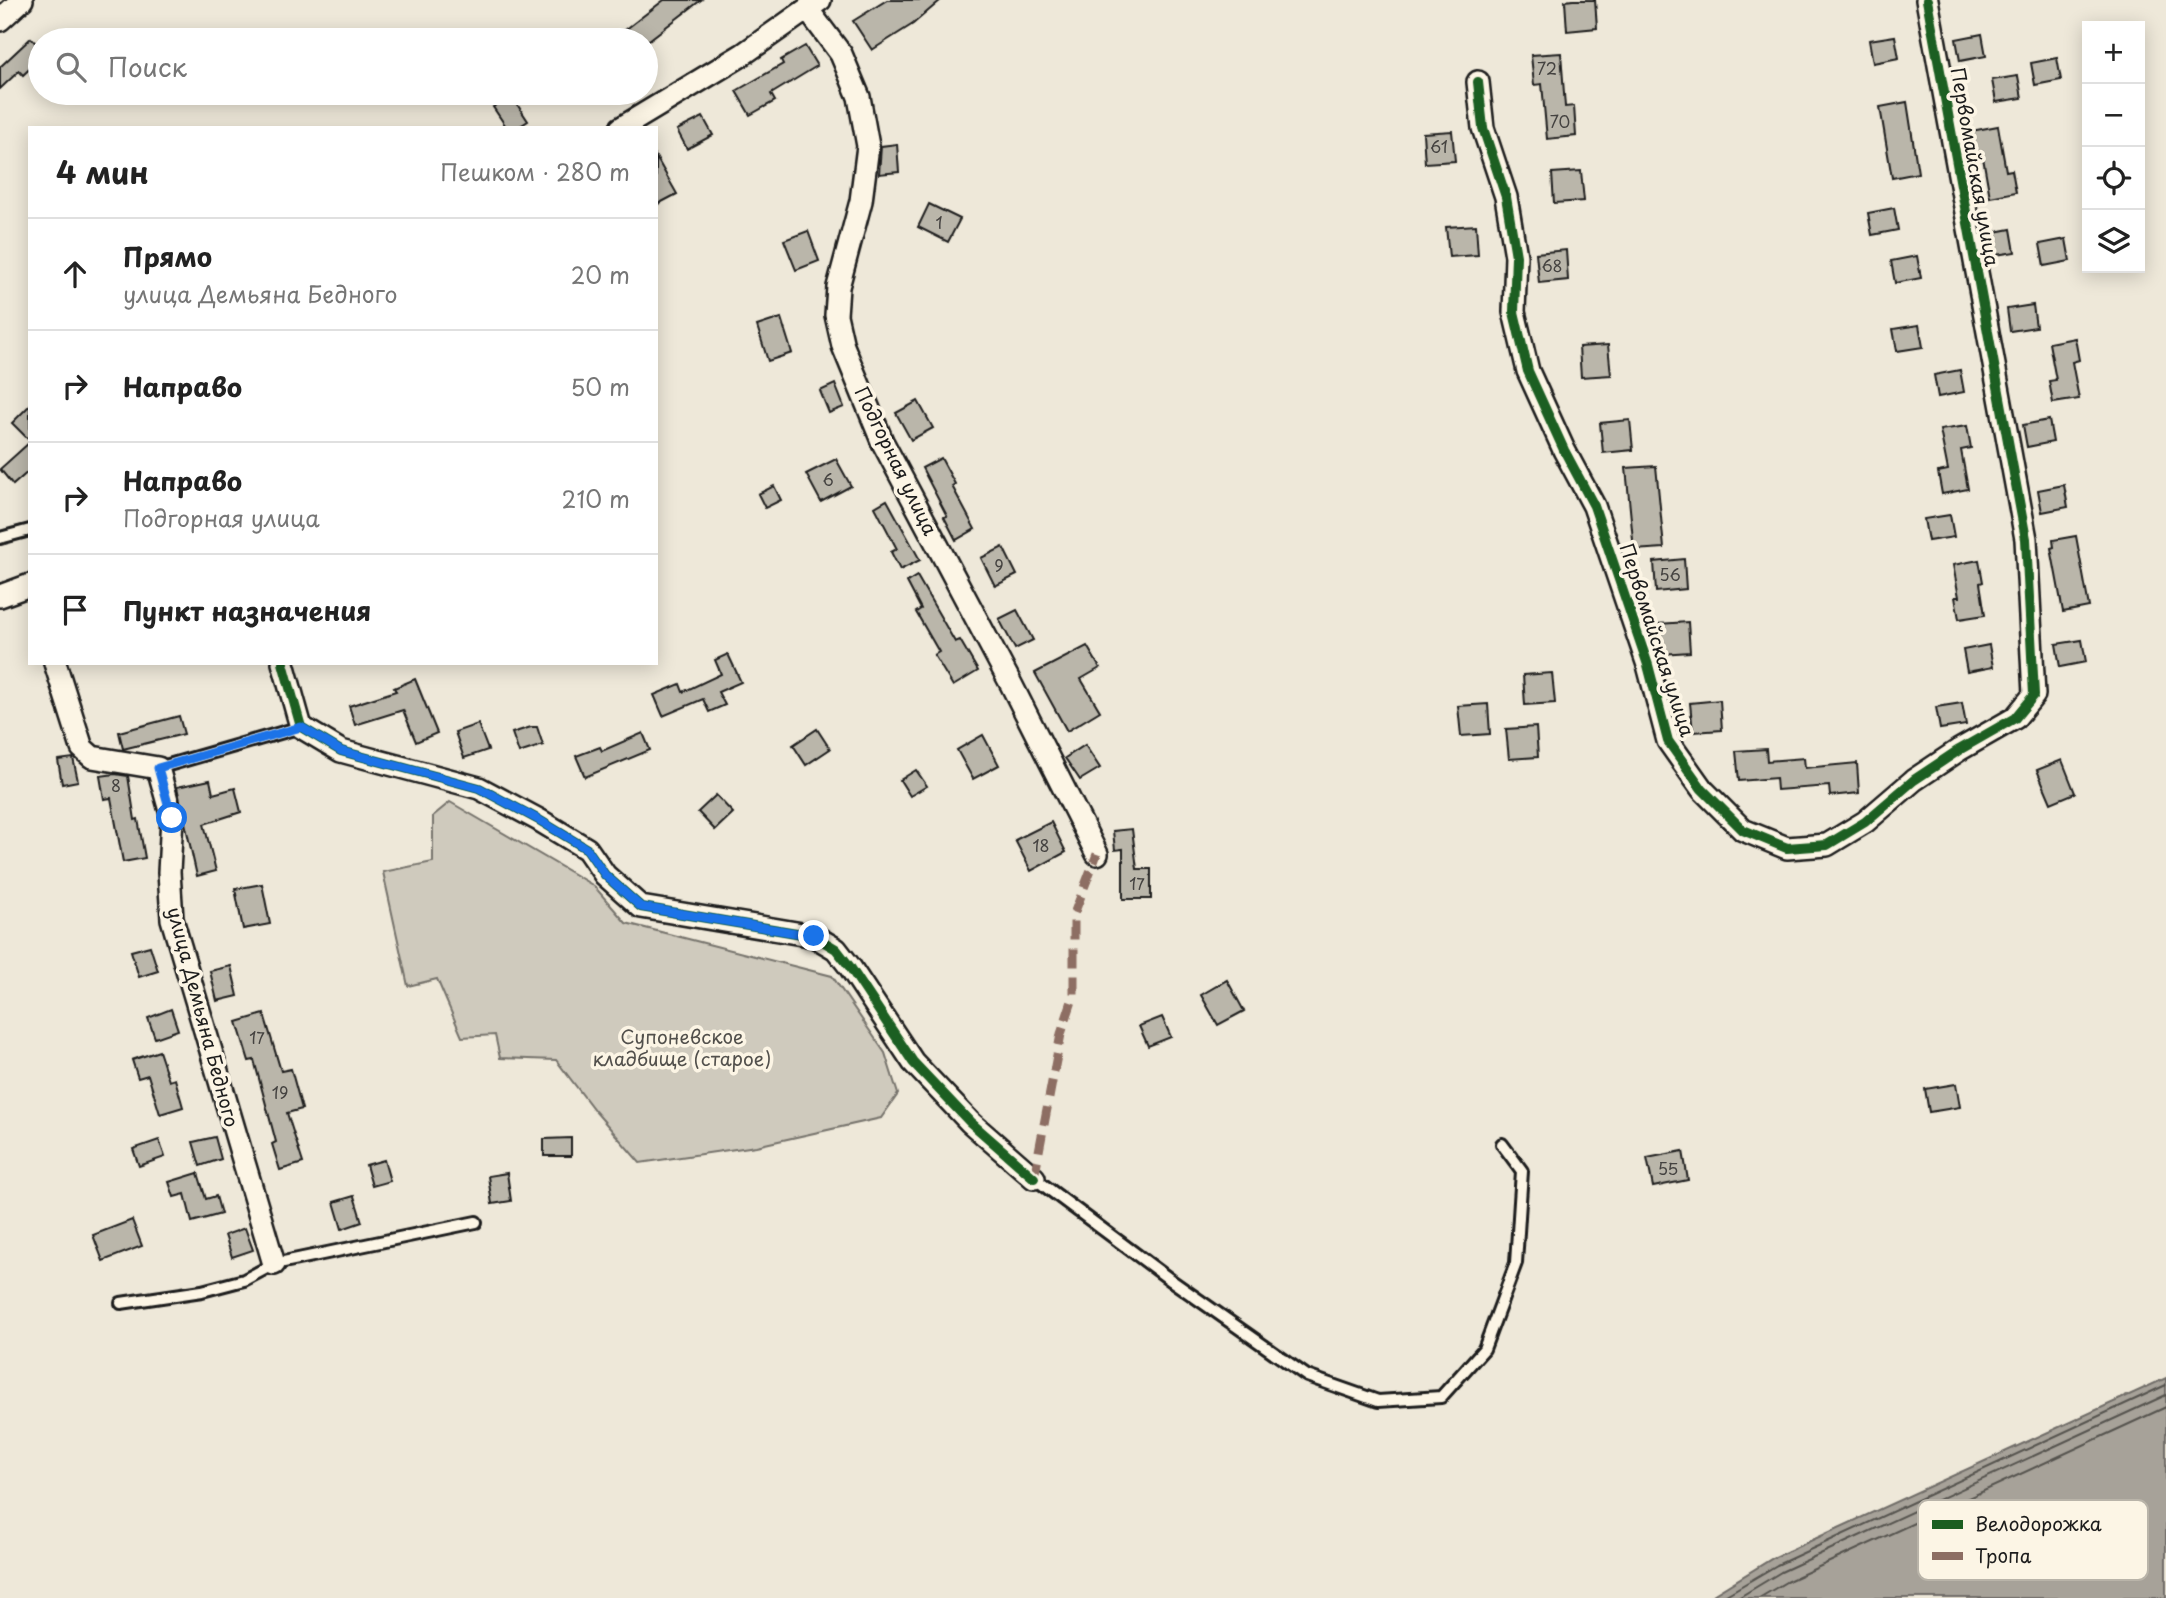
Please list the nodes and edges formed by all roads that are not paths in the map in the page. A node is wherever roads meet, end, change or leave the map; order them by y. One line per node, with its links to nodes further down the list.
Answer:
1 (22, 0): 4 (street)
2 (1927, 0): 5 (street, Первомайская улица)
3 (814, 5): 6 (street); 15 (street, Подгорная улица)
4 (0, 20)
5 (1478, 82)
6 (624, 126)
7 (28, 531): 8 (lane)
8 (0, 538)
9 (28, 587): 10 (street)
10 (0, 596)
11 (56, 665): 14 (street)
12 (284, 665): 13 (street)
13 (301, 727): 14 (lane); 17 (street)
14 (158, 768): 19 (street, улица Демьяна Бедного)
15 (1097, 853)
16 (1502, 1144): 17 (lane)
17 (1034, 1178)
18 (476, 1222): 19 (lane)
19 (274, 1264): 20 (lane)
20 (121, 1303)

